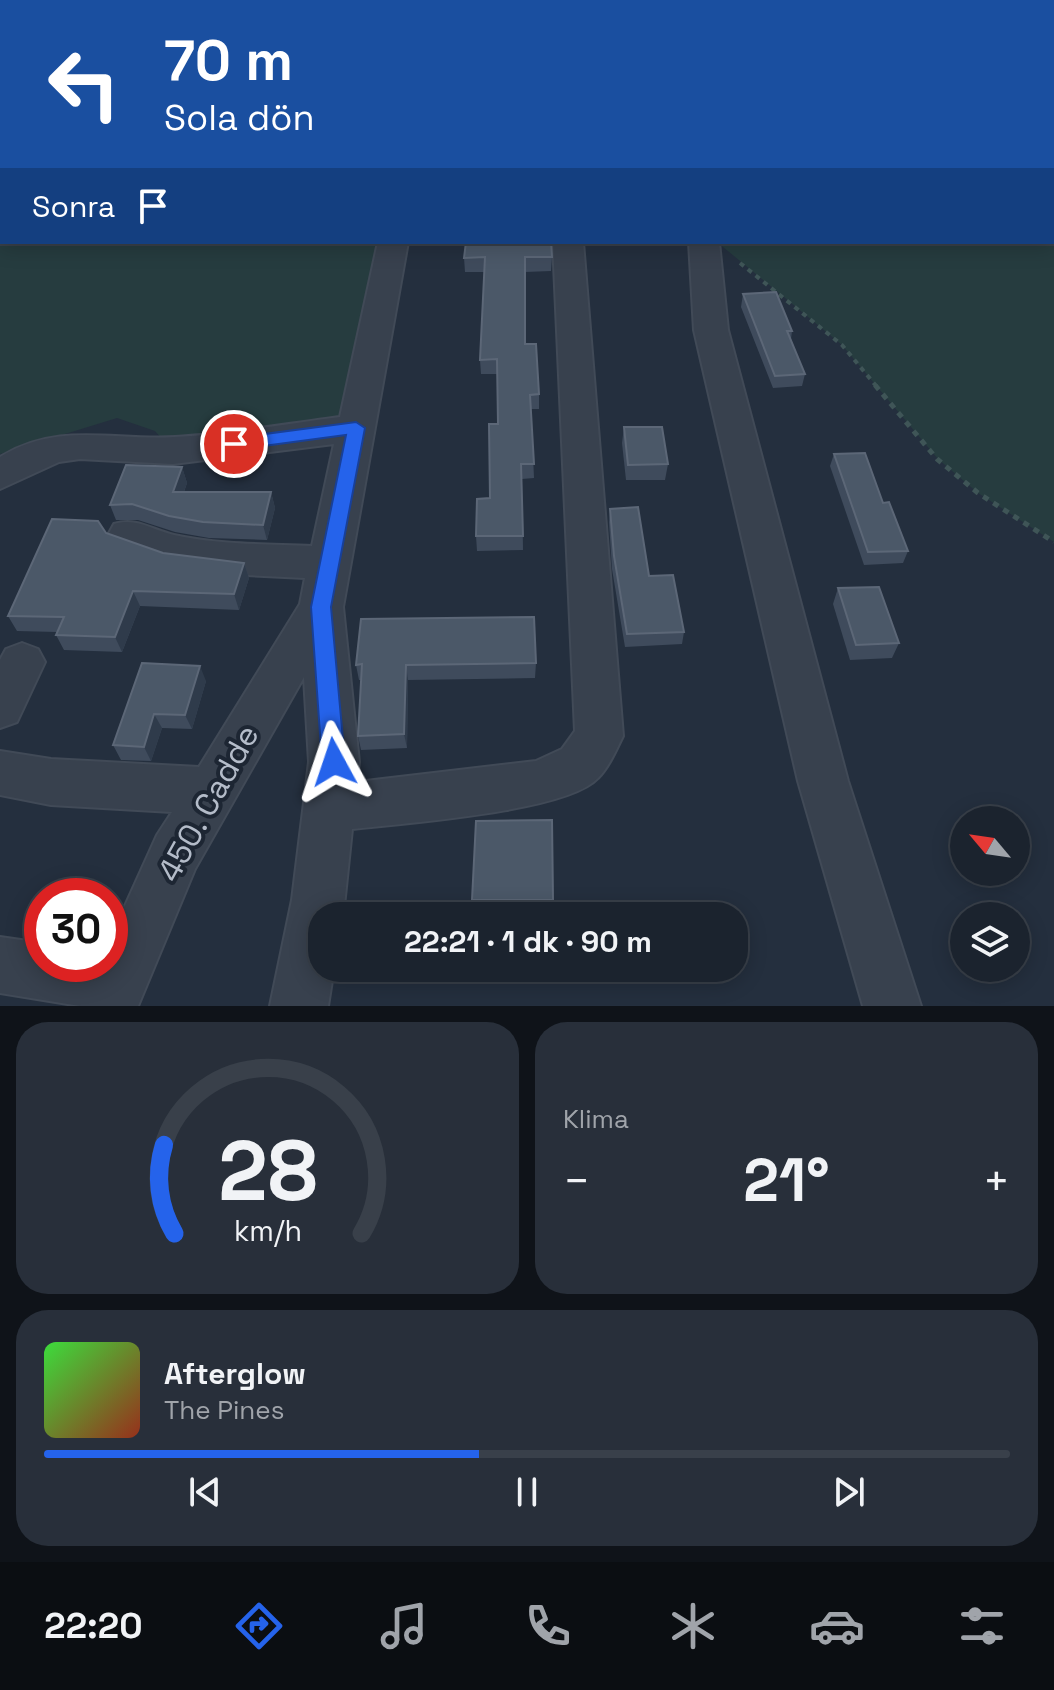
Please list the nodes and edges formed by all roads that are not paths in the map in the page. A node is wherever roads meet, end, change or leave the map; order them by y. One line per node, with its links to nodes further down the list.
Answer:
1 (393, 244): 4 (street)
2 (568, 244): 12 (street)
3 (722, 252): 16 (street)
4 (356, 428): 5 (street); 7 (street)
5 (0, 475)
6 (129, 535): 7 (street)
7 (326, 585): 11 (street, 450. Cadde); 12 (street)
8 (22, 662): 9 (street)
9 (0, 708)
10 (0, 773): 11 (street)
11 (212, 791): 14 (street, 450. Cadde)
12 (328, 809): 15 (street)
13 (0, 965): 14 (street)
14 (114, 994)
15 (299, 1006)
16 (892, 1006)

